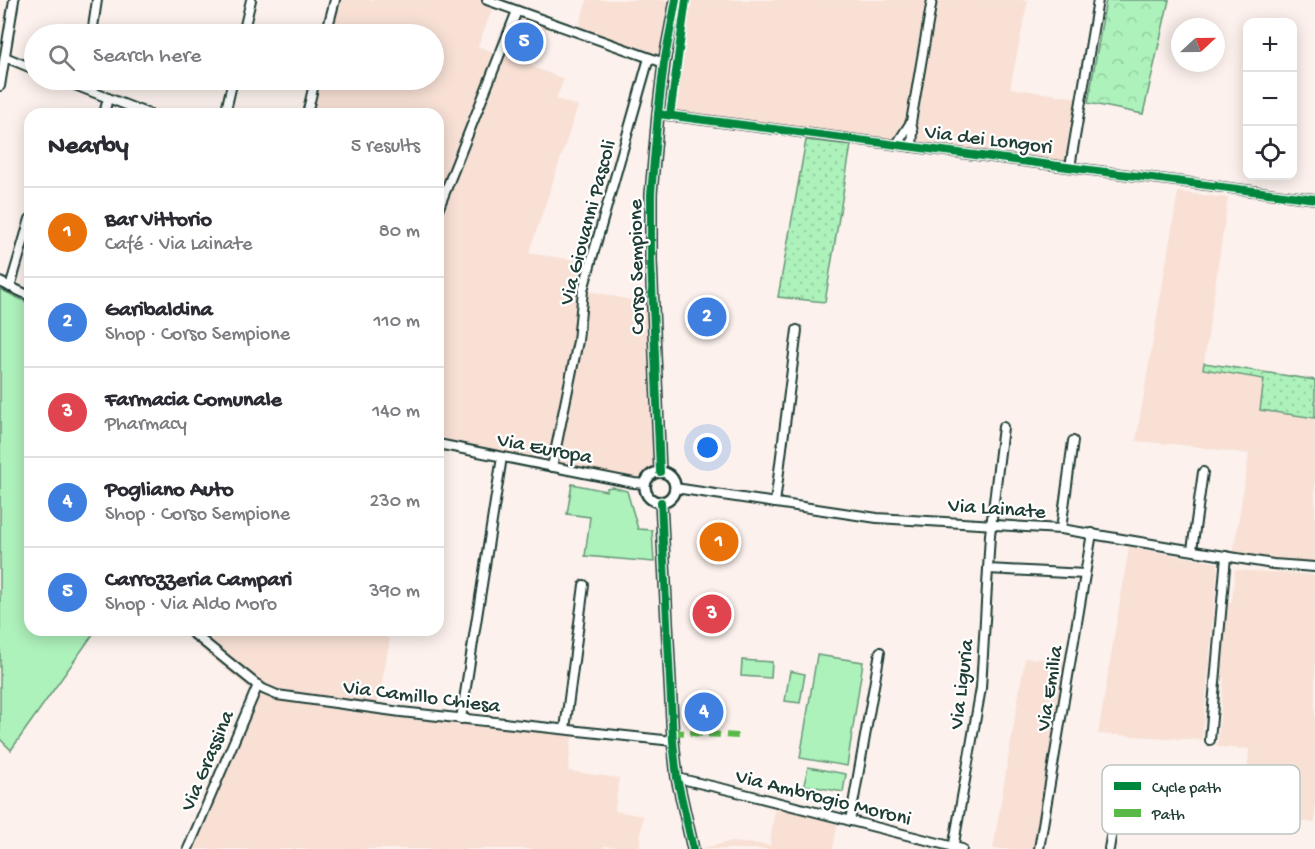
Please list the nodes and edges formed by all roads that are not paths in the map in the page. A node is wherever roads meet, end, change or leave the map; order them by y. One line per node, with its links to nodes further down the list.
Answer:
1 (14, 0): 14 (street)
2 (98, 0): 11 (street)
3 (251, 0): 12 (street)
4 (335, 0): 13 (street)
5 (487, 0): 9 (street)
6 (676, 0): 16 (main road, Corso Sempione)
7 (932, 0): 28 (street)
8 (1098, 0): 31 (street)
9 (497, 2): 10 (street)
10 (517, 11): 15 (street); 32 (street)
11 (94, 24)
12 (245, 24)
13 (329, 24)
14 (5, 57): 17 (street); 18 (street)
15 (650, 58): 16 (street); 43 (street, Via Giovanni Pascoli)
16 (664, 63): 27 (main road, Corso Sempione)
17 (24, 65)
18 (0, 87)
19 (95, 90): 22 (street)
20 (230, 90): 25 (street)
21 (313, 90): 26 (street)
22 (108, 98): 23 (street); 24 (street)
23 (106, 108)
24 (134, 108)
25 (226, 108)
26 (308, 108)
27 (658, 114): 29 (street, Via dei Longori); 44 (main road, Corso Sempione)
28 (911, 122): 29 (street); 30 (street)
29 (897, 144): 30 (street, Via dei Longori)
30 (912, 147): 31 (street, Via dei Longori)
31 (1070, 167): 33 (street, Via dei Longori)
32 (444, 195)
33 (1315, 199)
34 (24, 239): 36 (street)
35 (0, 282): 36 (street)
36 (10, 287): 37 (street)
37 (24, 293)
38 (796, 330): 49 (street)
39 (1003, 427): 50 (street, Via Liguria)
40 (1073, 441): 51 (street)
41 (444, 445): 42 (street, Via Europa)
42 (502, 457): 43 (street, Via Europa); 62 (street)
43 (552, 467): 46 (street, Via Europa)
44 (660, 471): 46 (main road); 47 (main road)
45 (1203, 472): 53 (street)
46 (645, 484): 48 (main road)
47 (675, 488): 48 (main road); 49 (street, Via Lainate)
48 (661, 502): 65 (main road)
49 (775, 503): 50 (street, Via Lainate)
50 (991, 524): 51 (street, Via Lainate); 56 (street, Via Liguria)
51 (1061, 529): 52 (street, Via Lainate)
52 (1092, 533): 53 (street, Via Lainate); 57 (street, Via Emilia)
53 (1192, 550): 54 (street, Via Lainate)
54 (1226, 556): 55 (street, Via Lainate); 64 (street)
55 (1315, 567)
56 (988, 569): 57 (street); 69 (street, Via Liguria)
57 (1085, 574): 72 (street, Via Emilia)
58 (584, 585): 63 (street)
59 (197, 636): 61 (street, Via Camillo Chiesa)
60 (879, 652): 67 (street)
61 (258, 685): 62 (street, Via Camillo Chiesa); 70 (street, Via Grassina)
62 (461, 719): 63 (street, Via Camillo Chiesa)
63 (565, 729): 65 (street, Via Camillo Chiesa)
64 (1210, 740)
65 (673, 741): 66 (main road)
66 (677, 778): 67 (street, Via Ambrogio Moroni); 71 (main road)
67 (850, 821): 69 (street, Via Ambrogio Moroni)
68 (1112, 834): 73 (street)
69 (956, 848)
70 (188, 849)
71 (693, 849)
72 (1039, 849)
73 (1109, 849)

